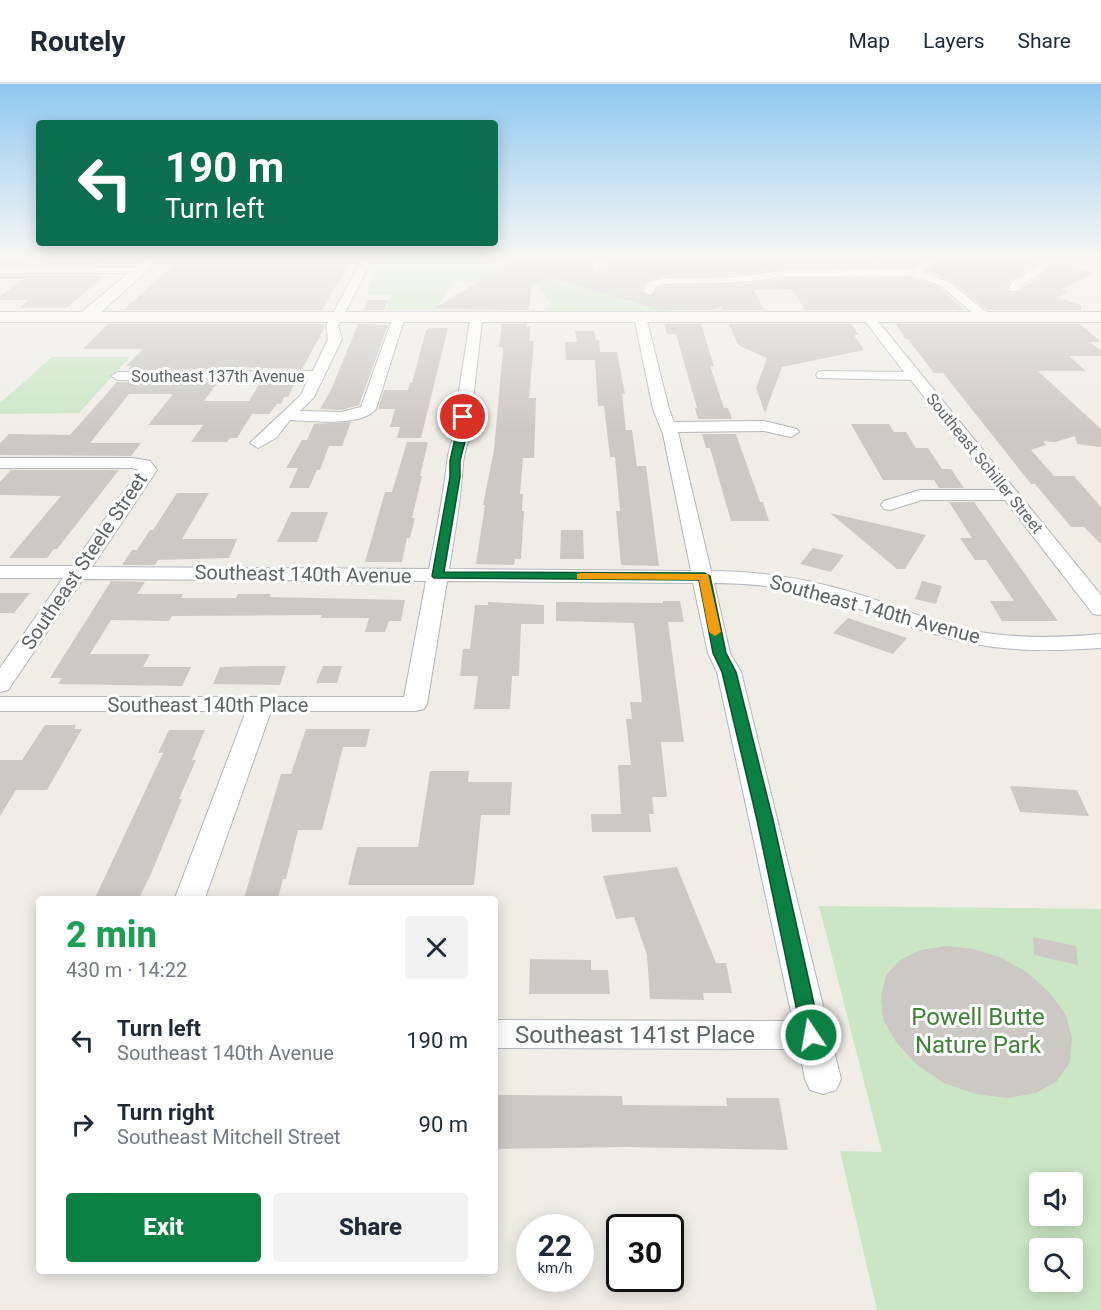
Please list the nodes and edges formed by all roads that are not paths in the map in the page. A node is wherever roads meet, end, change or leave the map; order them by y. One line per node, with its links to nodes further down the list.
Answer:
1 (0, 317): 2 (street)
2 (86, 317): 3 (street)
3 (337, 317): 4 (street); 10 (street)
4 (399, 317): 5 (street); 14 (street)
5 (479, 317): 6 (street); 23 (street)
6 (640, 317): 7 (street); 15 (street)
7 (868, 317): 8 (street); 13 (street, Southeast Schiller Street)
8 (985, 317): 9 (street)
9 (1101, 317)
10 (317, 375): 12 (street, Southeast 137th Avenue); 14 (street)
11 (823, 375): 13 (street)
12 (118, 376)
13 (915, 376): 19 (street, Southeast Schiller Street)
14 (286, 415): 17 (street)
15 (668, 427): 16 (street); 24 (street)
16 (791, 432)
17 (258, 443)
18 (0, 463): 22 (street, Southeast Steele Street)
19 (1010, 495): 20 (street); 25 (street, Southeast Schiller Street)
20 (890, 505)
21 (0, 572): 22 (street, Southeast 140th Avenue)
22 (78, 572): 23 (street, Southeast 140th Avenue); 27 (street, Southeast Steele Street)
23 (438, 576): 24 (street, Southeast 140th Avenue); 29 (street, Southeast 140th Place)
24 (704, 576): 26 (street, Southeast 140th Avenue); 32 (street)
25 (1101, 609)
26 (1101, 641)
27 (0, 685)
28 (0, 704): 29 (street, Southeast 140th Place)
29 (261, 705): 30 (street)
30 (191, 896)
31 (498, 1035): 32 (street, Southeast 141st Place)
32 (811, 1035): 33 (street)
33 (823, 1079)

